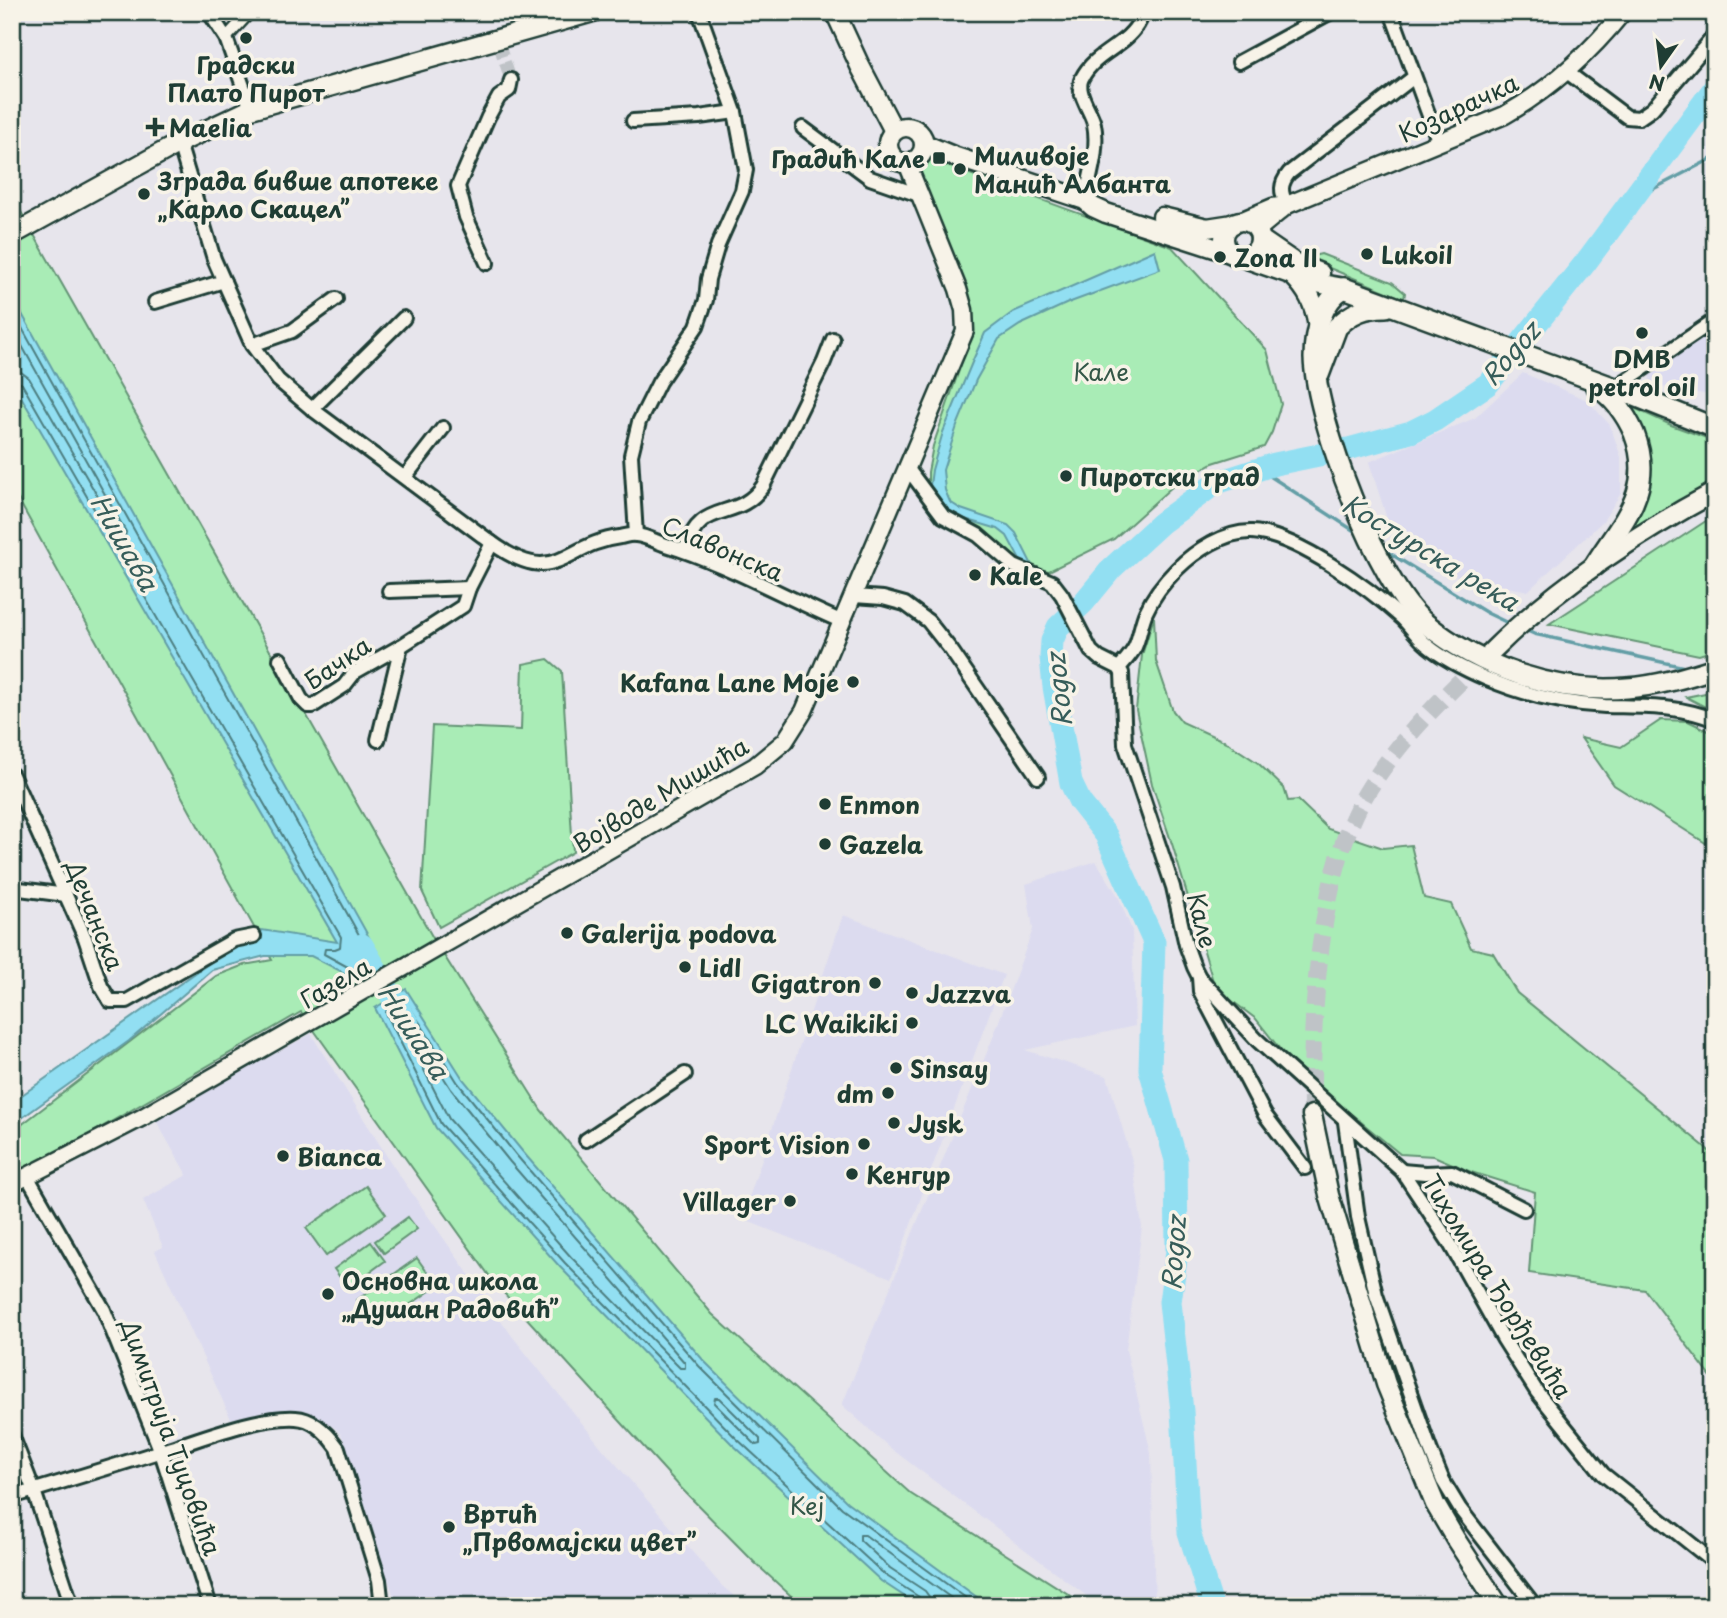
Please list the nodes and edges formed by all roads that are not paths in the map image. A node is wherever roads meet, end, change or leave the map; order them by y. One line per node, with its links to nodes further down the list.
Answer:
1 (209, 12): 11 (street)
2 (250, 12): 11 (street)
3 (593, 12): 16 (main road)
4 (699, 12): 17 (street)
5 (835, 12): 20 (main road)
6 (1331, 12): 12 (street)
7 (1391, 12): 14 (street)
8 (1623, 12): 13 (street, Козарачка)
9 (1140, 20): 26 (street)
10 (1715, 35): 13 (street)
11 (226, 37): 16 (street)
12 (1239, 62)
13 (1567, 72): 22 (street, Козарачка)
14 (1414, 76): 22 (street); 27 (street)
15 (511, 80): 32 (street)
16 (251, 110): 21 (main road)
17 (735, 112): 18 (street); 52 (street)
18 (634, 121)
19 (803, 128): 25 (street)
20 (894, 131): 23 (main road); 24 (main road)
21 (179, 143): 29 (main road); 34 (street, Славонска)
22 (1438, 143): 27 (street, Козарачка)
23 (924, 144): 24 (main road); 26 (main road)
24 (907, 163): 25 (street)
25 (919, 195): 49 (street, Војводе Мишића)
26 (1085, 200): 28 (main road); 31 (main road)
27 (1287, 205): 28 (street, Козарачка); 30 (street, Козарачка)
28 (1236, 223): 30 (main road); 31 (main road)
29 (12, 235)
30 (1259, 236): 31 (main road); 35 (main road)
31 (1236, 255): 33 (main road)
32 (487, 263)
33 (1293, 275): 35 (main road); 41 (main road)
34 (224, 281): 37 (street); 43 (street, Славонска)
35 (1344, 288): 38 (main road); 41 (main road)
36 (336, 299): 43 (street)
37 (155, 302)
38 (1395, 307): 41 (main road); 44 (main road)
39 (404, 318): 46 (street)
40 (1715, 320): 45 (street)
41 (1328, 326): 64 (main road)
42 (833, 339): 54 (street)
43 (252, 345): 46 (street, Славонска)
44 (1582, 377): 45 (main road); 55 (main road)
45 (1615, 388): 48 (main road)
46 (312, 409): 50 (street, Славонска)
47 (443, 428): 50 (street)
48 (1715, 428)
49 (908, 469): 58 (street, Војводе Мишића); 63 (street)
50 (405, 477): 53 (street, Славонска)
51 (1715, 492): 55 (main road)
52 (636, 535): 53 (street, Славонска); 54 (street, Славонска)
53 (492, 543): 56 (street, Бачка)
54 (685, 551): 59 (street, Славонска)
55 (1594, 566): 61 (main road)
56 (469, 588): 57 (street); 60 (street, Бачка)
57 (389, 591)
58 (854, 596): 59 (street, Војводе Мишића); 68 (street)
59 (843, 622): 72 (street, Војводе Мишића)
60 (401, 646): 62 (street, Бачка); 66 (street, Бачка)
61 (1496, 647)
62 (280, 659)
63 (1119, 668): 65 (street); 73 (street, Кале)
64 (1715, 668)
65 (1715, 720)
66 (378, 740)
67 (12, 775): 70 (street, Дечанска)
68 (1038, 777)
69 (12, 888): 70 (street)
70 (66, 895): 71 (street, Дечанска)
71 (254, 936)
72 (452, 941): 80 (street, Газела)
73 (1199, 977): 76 (street, Тихомира Ђорђевића); 78 (street, Кале)
74 (685, 1074): 77 (street)
75 (1312, 1115): 91 (main road)
76 (1345, 1122): 79 (street, Тихомира Ђорђевића); 92 (street)
77 (586, 1140)
78 (1305, 1168)
79 (1402, 1171): 82 (street, Тихомира Ђорђевића); 87 (street, Тихомира Ђорђевића)
80 (27, 1176): 81 (street, Газела); 84 (street, Димитрија Туцовића)
81 (12, 1184)
82 (1524, 1209)
83 (12, 1435): 85 (street)
84 (160, 1452): 85 (street); 89 (street, Димитрија Туцовића); 90 (street)
85 (34, 1491): 86 (street); 88 (street)
86 (12, 1497)
87 (1715, 1563)
88 (72, 1606)
89 (210, 1606)
90 (382, 1606)
91 (1499, 1606)
92 (1535, 1606)

